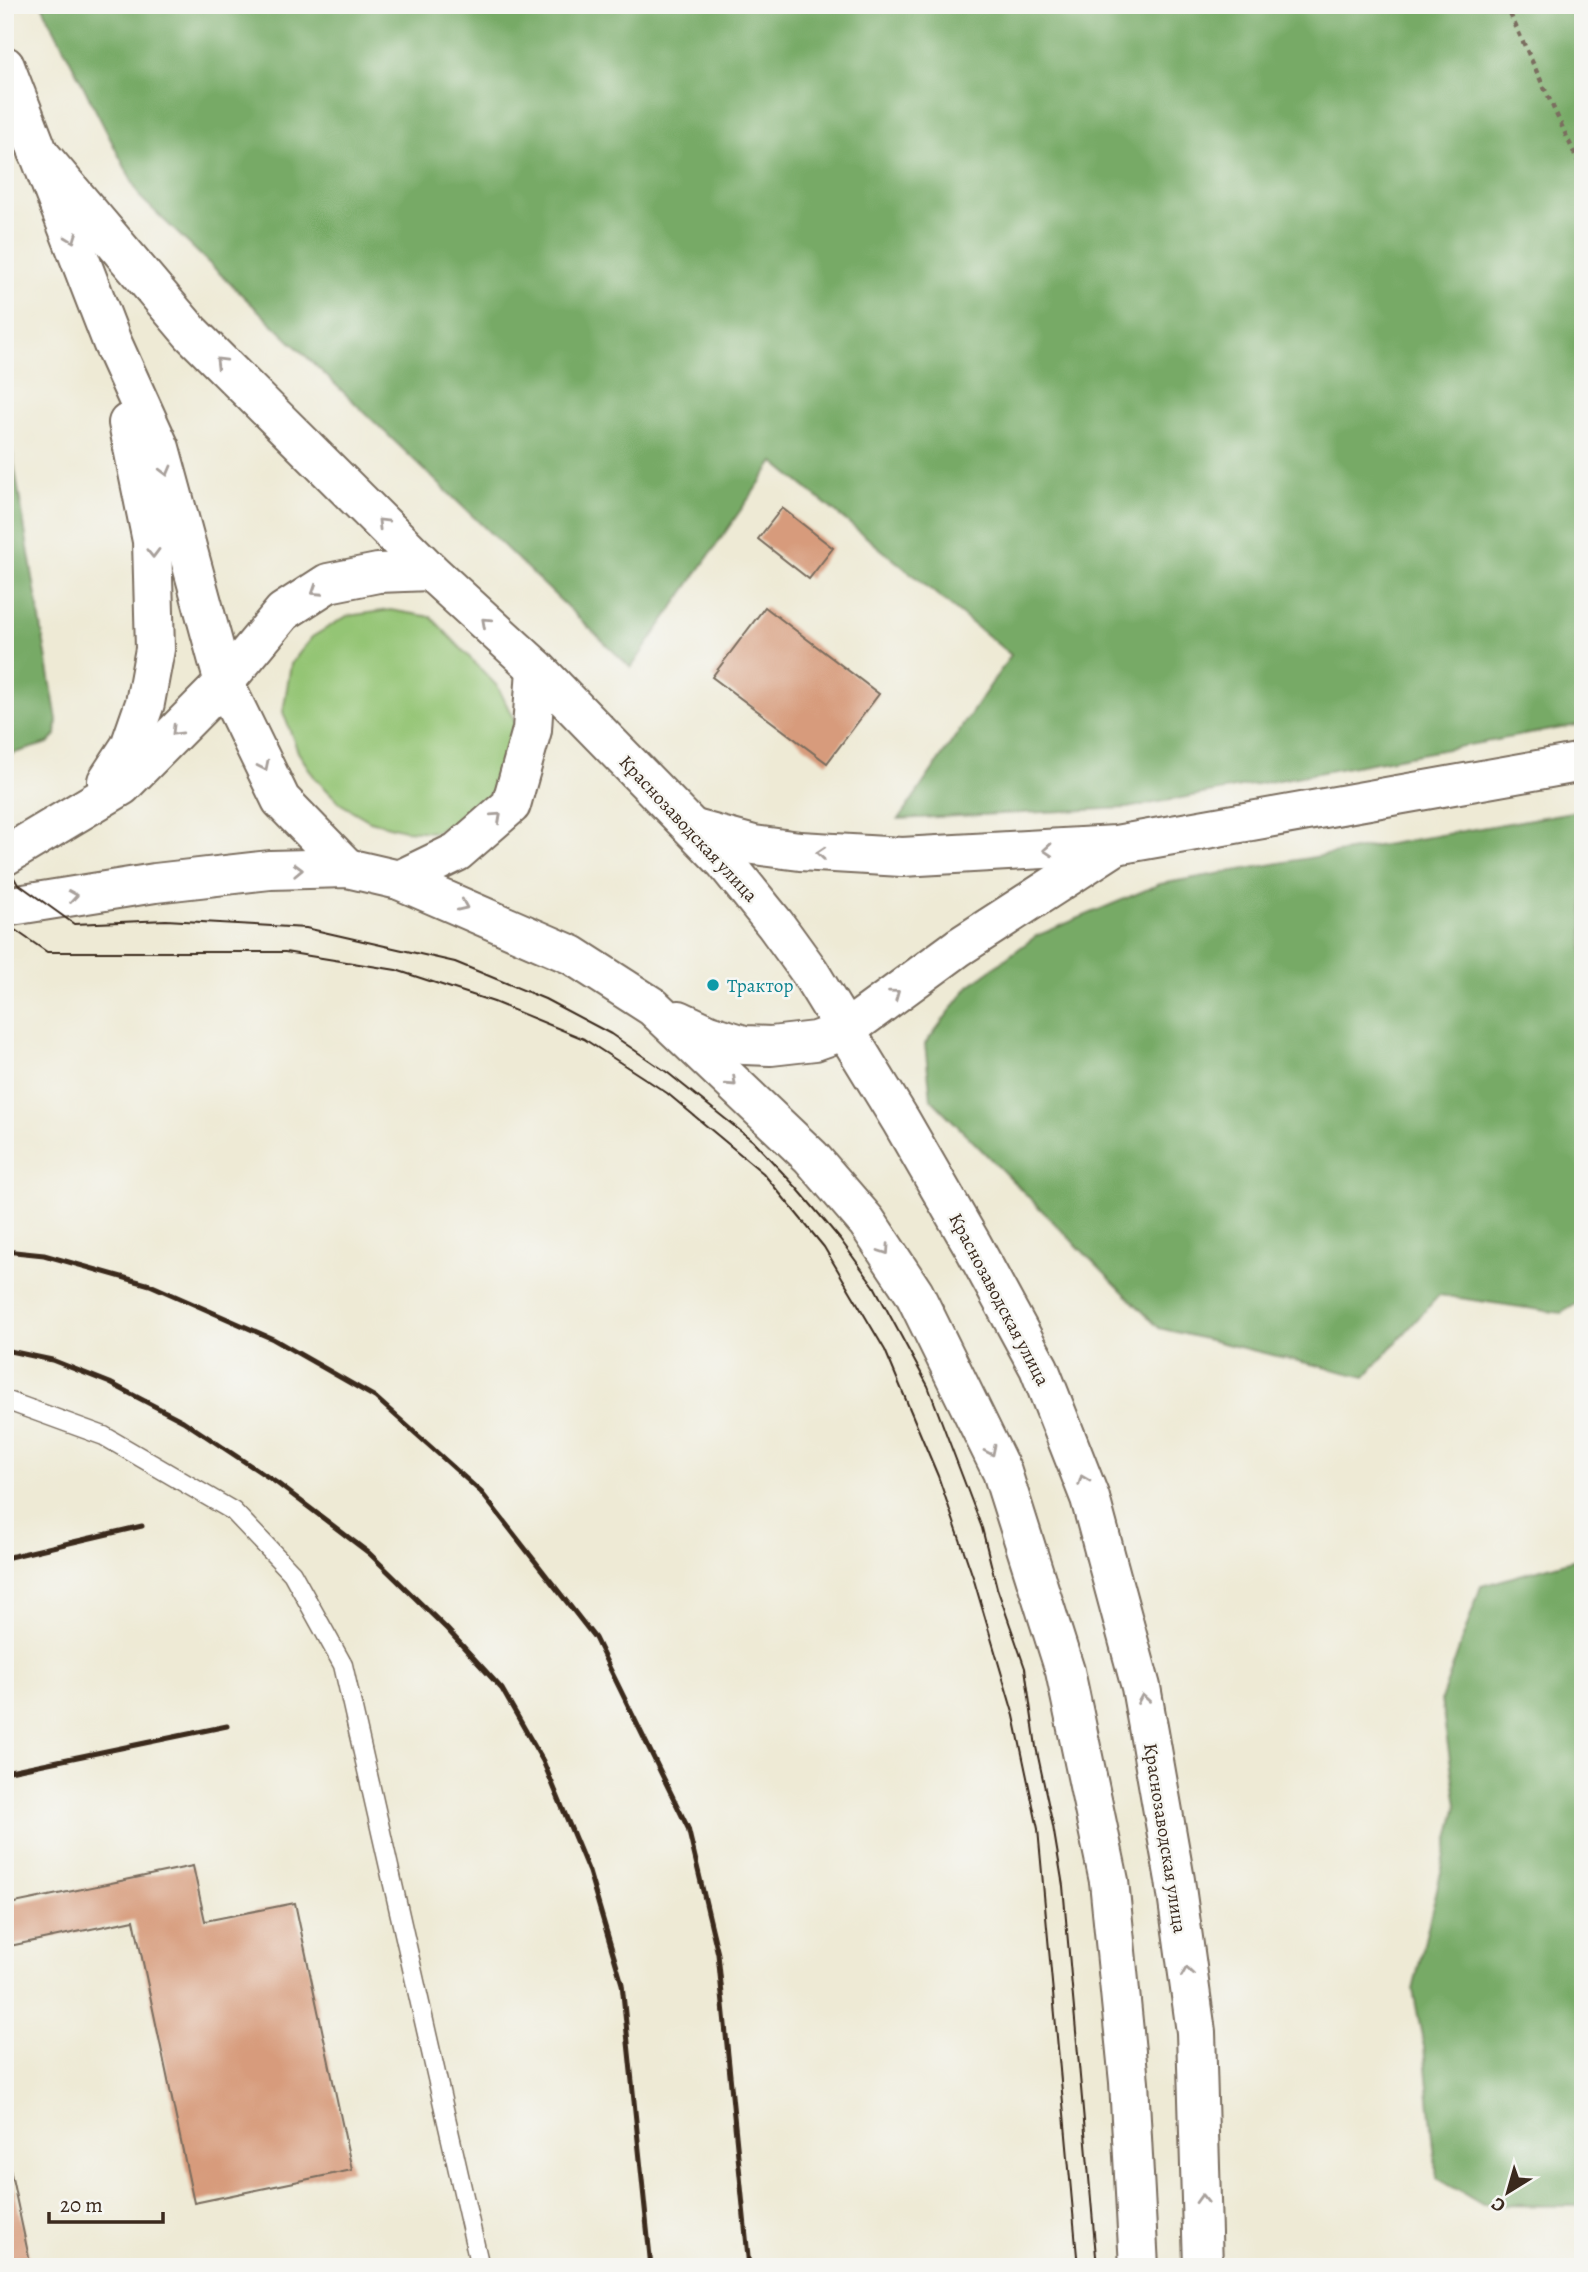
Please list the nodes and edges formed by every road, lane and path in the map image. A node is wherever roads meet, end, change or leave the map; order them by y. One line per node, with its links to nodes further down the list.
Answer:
1 (1506, 5): 4 (path)
2 (5, 66): 3 (main road)
3 (38, 152): 5 (main road, one-way to 5); 6 (main road, Краснозаводская улица, one-way to 3)
4 (1583, 172)
5 (112, 342): 8 (main road, one-way to 8); 10 (main road, one-way to 10)
6 (430, 571): 7 (main road, Краснозаводская улица, one-way to 6); 8 (main road, one-way to 8)
7 (536, 667): 11 (main road, Краснозаводская улица); 15 (main road, one-way to 7)
8 (224, 683): 10 (main road, one-way to 10); 14 (main road, one-way to 14)
9 (1583, 762): 12 (main road)
10 (90, 806): 13 (main road)
11 (695, 829): 12 (main road, one-way to 11); 18 (main road, Краснозаводская улица)
12 (1116, 845): 18 (main road, one-way to 12)
13 (5, 856)
14 (347, 868): 15 (main road); 16 (main road, one-way to 14)
15 (400, 880): 17 (main road, one-way to 17)
16 (5, 907)
17 (653, 1007): 18 (main road); 21 (main road, one-way to 21)
18 (846, 1030): 22 (main road, Краснозаводская улица, one-way to 18)
19 (5, 1400): 20 (lane)
20 (480, 2267)
21 (1139, 2267)
22 (1203, 2267)

